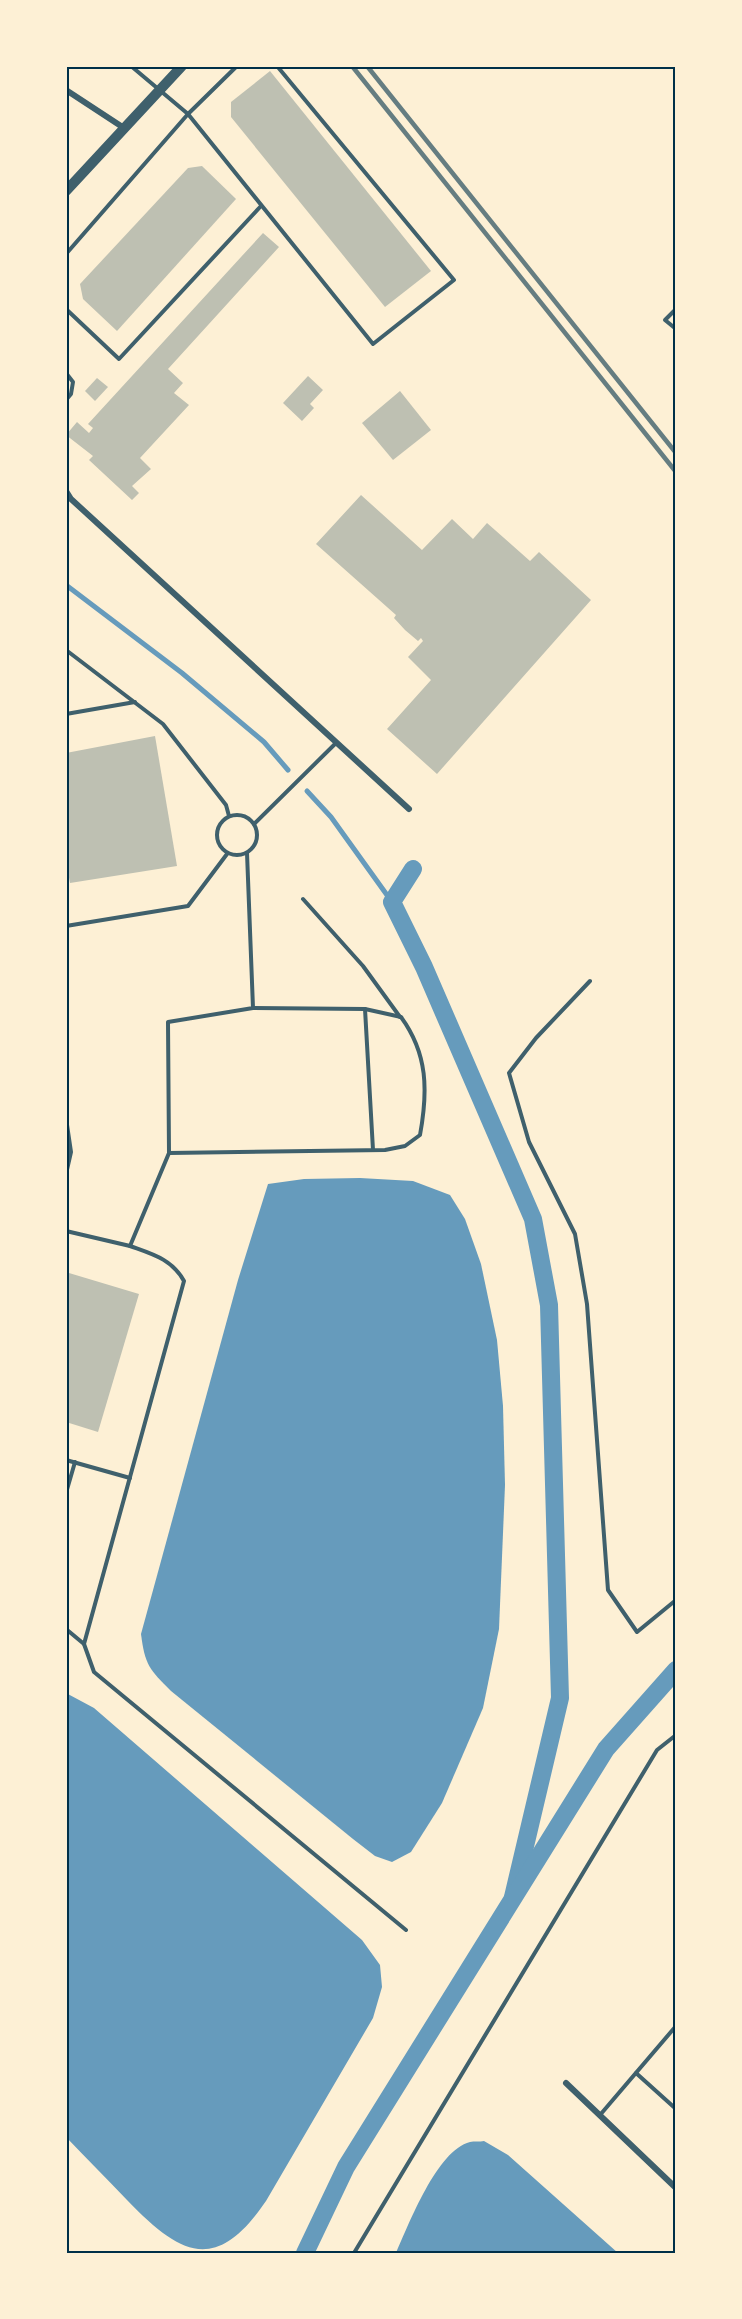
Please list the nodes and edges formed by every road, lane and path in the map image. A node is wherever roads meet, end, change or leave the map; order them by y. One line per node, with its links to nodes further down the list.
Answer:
1 (131, 66): 5 (lane)
2 (182, 66): 5 (street)
3 (237, 66): 7 (lane)
4 (277, 66): 10 (lane)
5 (161, 89): 7 (lane); 8 (street)
6 (66, 90): 8 (street)
7 (188, 114): 10 (lane); 11 (lane)
8 (124, 128): 9 (street)
9 (66, 191)
10 (261, 206): 12 (lane)
11 (66, 254)
12 (66, 309)
13 (676, 309): 14 (lane)
14 (676, 329)
15 (66, 373): 16 (lane)
16 (66, 400)
17 (66, 491): 21 (street)
18 (66, 650): 19 (lane)
19 (135, 702): 20 (lane); 23 (lane)
20 (66, 714)
21 (336, 742): 22 (street); 24 (lane)
22 (409, 808)
23 (229, 816): 24 (lane); 25 (lane)
24 (254, 824): 26 (lane)
25 (227, 854): 26 (lane); 28 (lane)
26 (247, 854): 30 (lane)
27 (303, 899): 32 (lane)
28 (66, 926)
29 (590, 981): 43 (lane)
30 (253, 1008): 31 (lane); 35 (lane)
31 (365, 1009): 32 (lane); 34 (lane)
32 (401, 1017): 34 (lane)
33 (66, 1118): 36 (lane)
34 (373, 1150): 35 (lane)
35 (169, 1153): 38 (lane)
36 (66, 1174)
37 (66, 1231): 38 (lane)
38 (129, 1246): 41 (lane)
39 (66, 1460): 40 (lane)
40 (75, 1462): 41 (lane); 42 (lane)
41 (130, 1478): 45 (lane)
42 (66, 1493)
43 (676, 1600)
44 (66, 1629): 45 (lane)
45 (84, 1644): 47 (lane)
46 (676, 1735): 54 (lane)
47 (406, 1930)
48 (676, 2026): 49 (lane)
49 (636, 2073): 51 (lane); 52 (lane)
50 (566, 2083): 52 (street)
51 (676, 2109)
52 (600, 2115): 53 (street)
53 (676, 2188)
54 (354, 2253)

